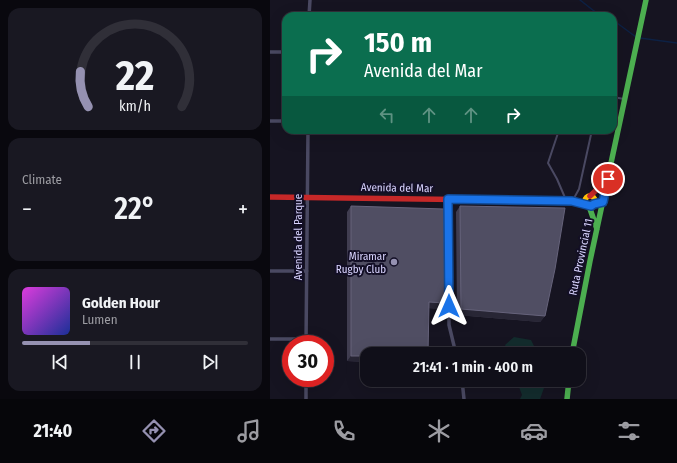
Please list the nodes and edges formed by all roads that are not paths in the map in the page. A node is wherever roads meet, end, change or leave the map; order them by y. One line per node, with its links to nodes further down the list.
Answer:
1 (310, 0): 3 (street)
2 (646, 0): 7 (main road, Ruta Provincial 11)
3 (309, 12)
4 (270, 52): 5 (street)
5 (282, 52)
6 (617, 98): 7 (lane)
7 (625, 99): 13 (main road, Ruta Provincial 11)
8 (270, 121): 9 (street)
9 (282, 121)
10 (308, 134): 15 (street, Avenida del Parque)
11 (558, 134): 17 (lane)
12 (591, 134): 17 (lane)
13 (608, 179): 18 (main road, Avenida del Mar); 19 (main road, Ruta Provincial 11)
14 (270, 197): 15 (main road, Avenida del Mar)
15 (307, 197): 16 (main road, Avenida del Mar); 22 (street, Avenida del Parque)
16 (448, 199): 17 (main road, Avenida del Mar); 26 (street)
17 (570, 201): 18 (main road, Avenida del Mar)
18 (590, 201): 19 (main road); 20 (main road)
19 (603, 202): 20 (main road, Ruta Provincial 11)
20 (597, 229): 27 (main road, Ruta Provincial 11)
21 (270, 271): 22 (street)
22 (307, 271): 23 (street, Avenida del Parque)
23 (306, 335)
24 (270, 339): 25 (street)
25 (282, 339)
26 (454, 347)
27 (573, 347)
28 (306, 387): 31 (street)
29 (463, 387): 32 (street)
30 (568, 387): 33 (main road)
31 (306, 399)
32 (464, 399)
33 (567, 399)

